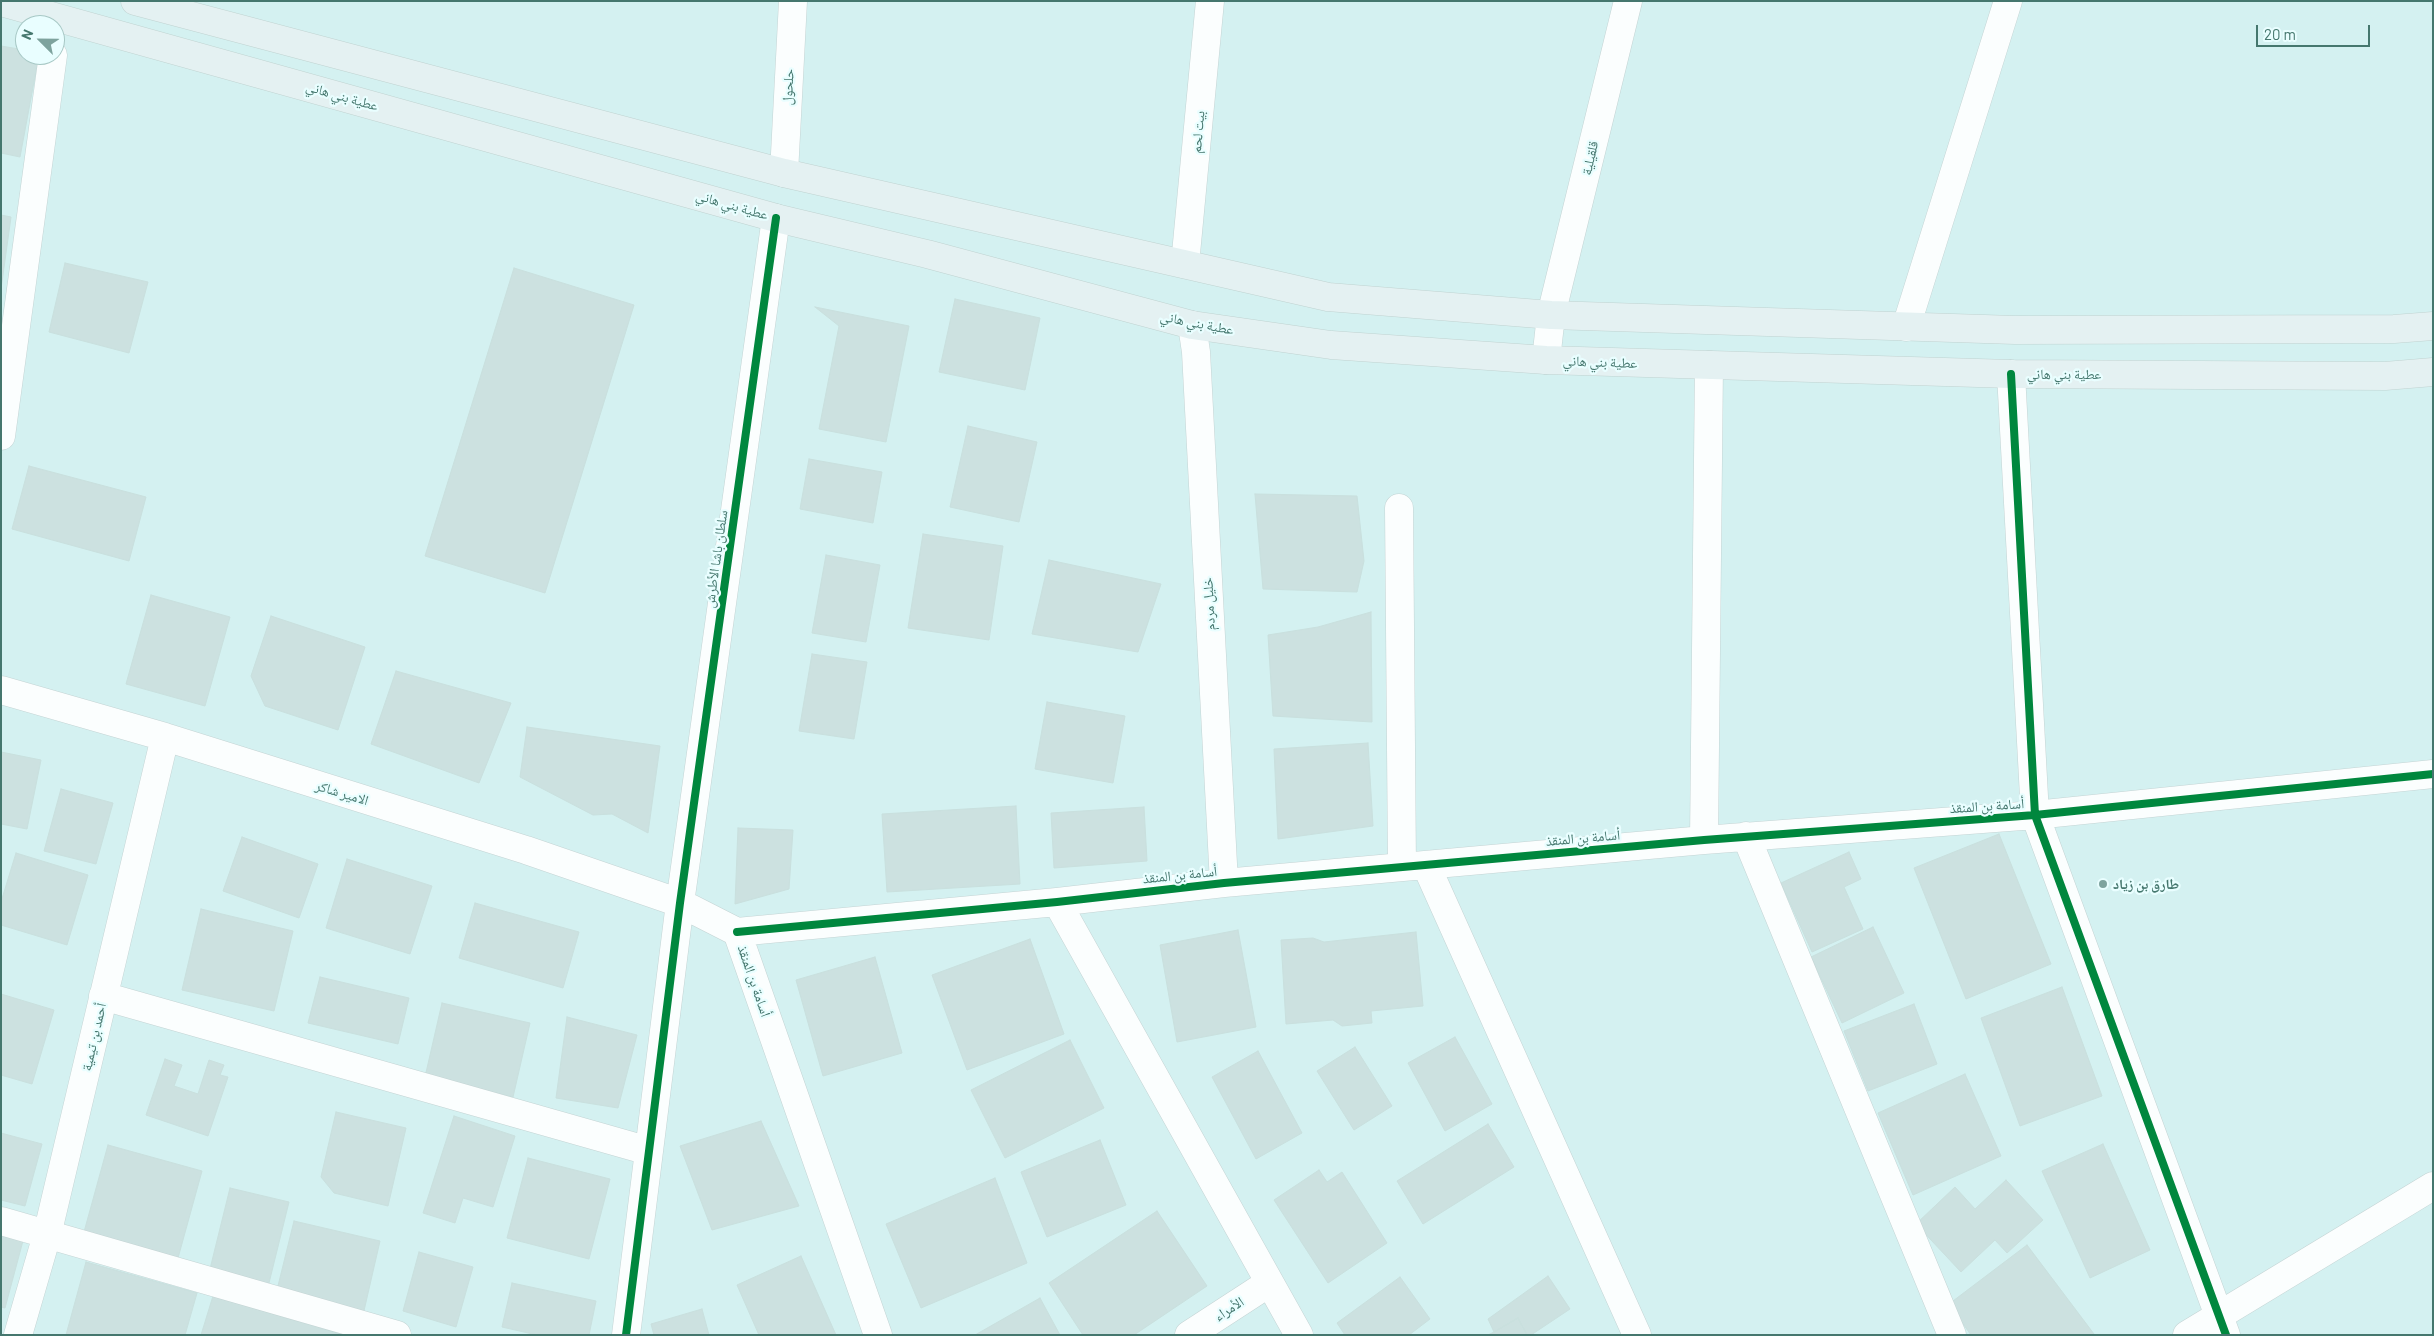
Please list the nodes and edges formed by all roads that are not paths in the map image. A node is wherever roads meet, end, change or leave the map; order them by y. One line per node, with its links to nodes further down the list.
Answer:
1 (135, 1): 10 (main road)
2 (793, 1): 10 (street, حلحول)
3 (1210, 1): 12 (street, بيت لحم)
4 (1628, 1): 13 (street, قلقيلية)
5 (2008, 1): 15 (street)
6 (1, 2): 7 (main road, عطية بني هاني)
7 (28, 15)
8 (65, 30): 11 (main road, عطية بني هاني)
9 (52, 65): 21 (street)
10 (784, 173): 12 (main road)
11 (776, 218): 14 (main road, عطية بني هاني); 32 (street, سلطان باشا الأطرش)
12 (1185, 264): 13 (main road)
13 (1551, 315): 15 (main road); 17 (street, قلقيلية)
14 (1192, 325): 17 (main road, عطية بني هاني); 30 (street, خليل مردم)
15 (1906, 326): 16 (main road)
16 (2433, 326)
17 (1546, 360): 18 (main road, عطية بني هاني)
18 (1709, 365): 20 (main road, عطية بني هاني); 28 (street)
19 (2433, 372): 20 (main road, عطية بني هاني)
20 (2011, 374): 26 (street)
21 (1, 436)
22 (1399, 508): 29 (street)
23 (1, 690): 24 (street, الامير شاكر)
24 (165, 737): 32 (street, الامير شاكر); 34 (street, أحمد بن تيمية)
25 (2433, 774): 26 (street, أسامة بن المنقذ)
26 (2035, 816): 27 (street, أسامة بن المنقذ); 40 (street)
27 (1746, 836): 28 (street, أسامة بن المنقذ); 50 (street)
28 (1704, 840): 29 (street, أسامة بن المنقذ)
29 (1414, 866): 30 (street, أسامة بن المنقذ); 49 (street)
30 (1224, 883): 31 (street, أسامة بن المنقذ)
31 (1057, 902): 33 (street, أسامة بن المنقذ); 39 (street)
32 (680, 903): 33 (street, الامير شاكر); 35 (street, سلطان باشا الأطرش)
33 (737, 932): 46 (street, أسامة بن المنقذ)
34 (103, 996): 35 (street); 38 (street, أحمد بن تيمية)
35 (649, 1151): 45 (street, سلطان باشا الأطرش)
36 (2433, 1186): 40 (street)
37 (1, 1221): 38 (street)
38 (47, 1235): 43 (street, أحمد بن تيمية); 44 (street)
39 (1269, 1282): 47 (street, الأمراء); 48 (street)
40 (2222, 1325): 51 (street)
41 (1, 1334): 42 (street)
42 (5, 1335)
43 (18, 1335)
44 (398, 1335)
45 (626, 1335)
46 (878, 1335)
47 (1189, 1335)
48 (1299, 1335)
49 (1637, 1335)
50 (1952, 1335)
51 (2187, 1335)

